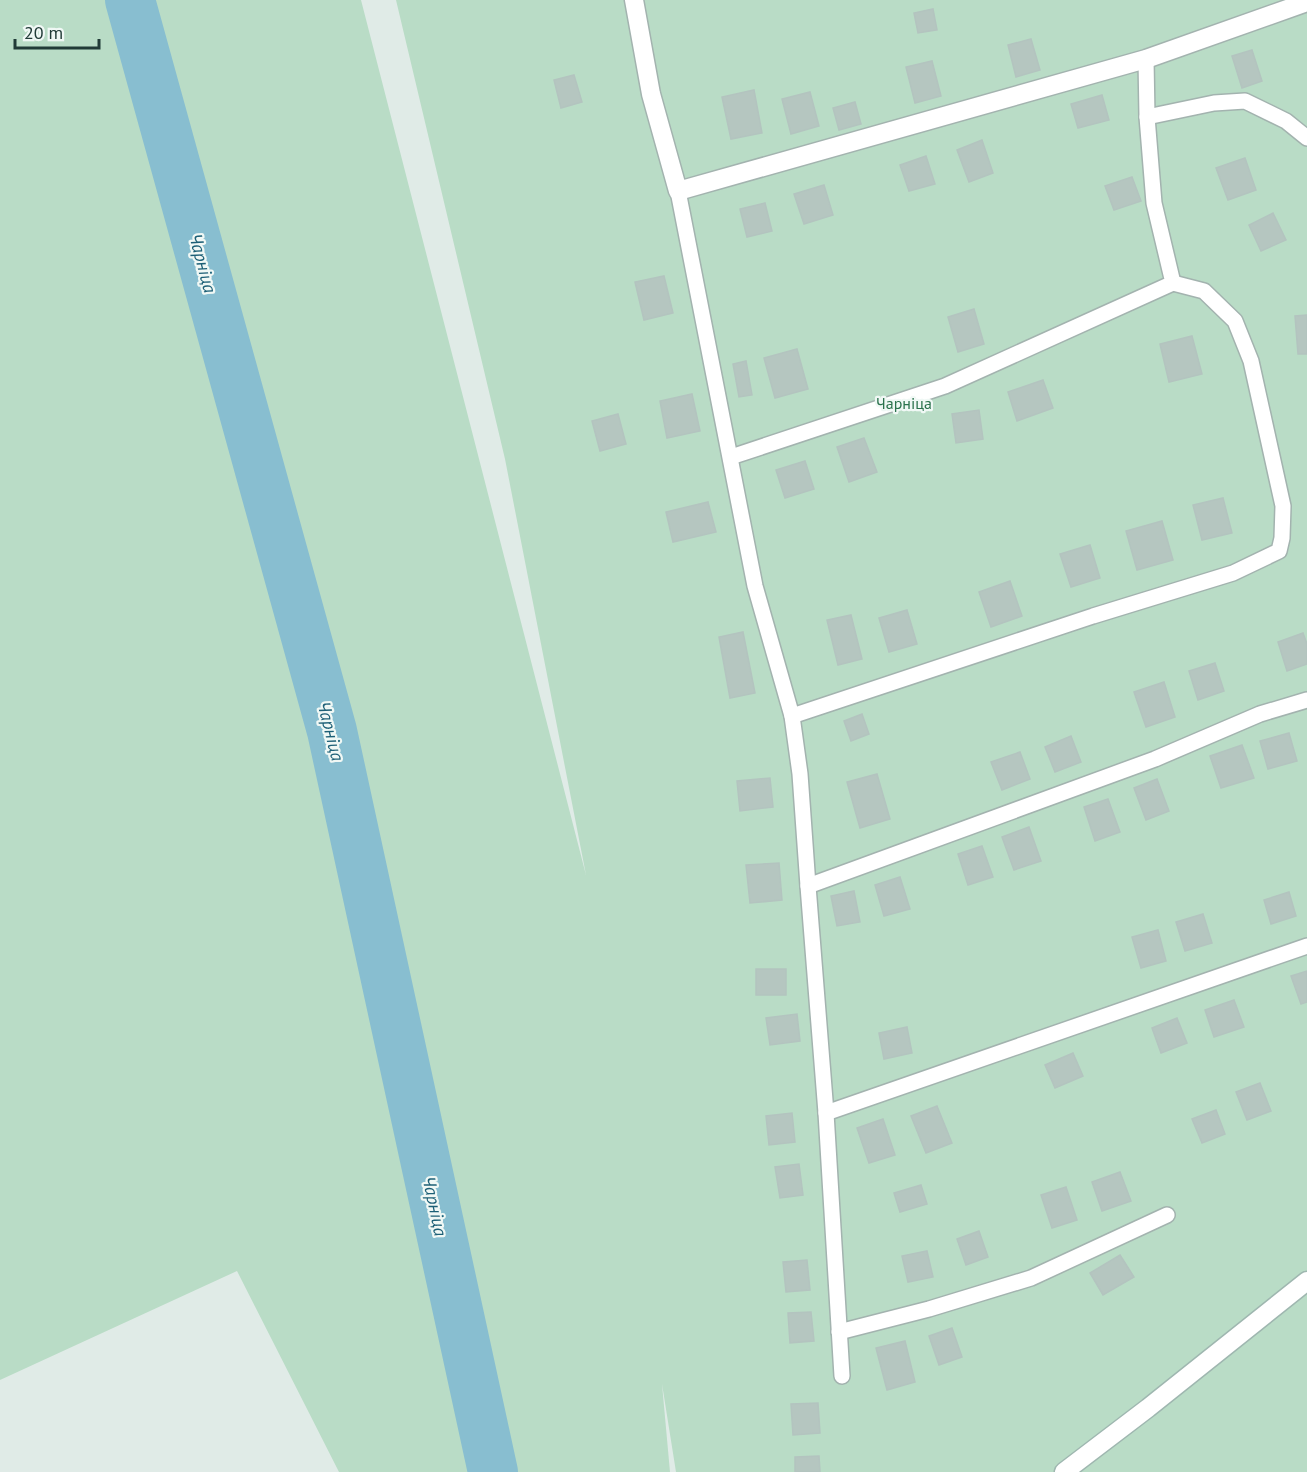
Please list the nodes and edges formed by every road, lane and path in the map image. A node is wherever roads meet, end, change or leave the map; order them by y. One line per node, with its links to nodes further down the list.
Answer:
1 (634, 0): 6 (street)
2 (1307, 2): 3 (street)
3 (1146, 59): 4 (lane); 6 (street)
4 (1147, 117): 5 (lane); 7 (lane)
5 (1307, 138)
6 (678, 192): 8 (lane)
7 (1173, 283): 8 (lane); 10 (lane)
8 (731, 458): 10 (lane)
9 (1307, 700): 11 (lane)
10 (792, 717): 11 (lane)
11 (808, 886): 13 (lane)
12 (1307, 946): 13 (lane)
13 (826, 1113): 16 (lane)
14 (1167, 1215): 16 (lane)
15 (1307, 1281): 18 (street)
16 (839, 1332): 17 (lane)
17 (842, 1376)
18 (1064, 1472)

